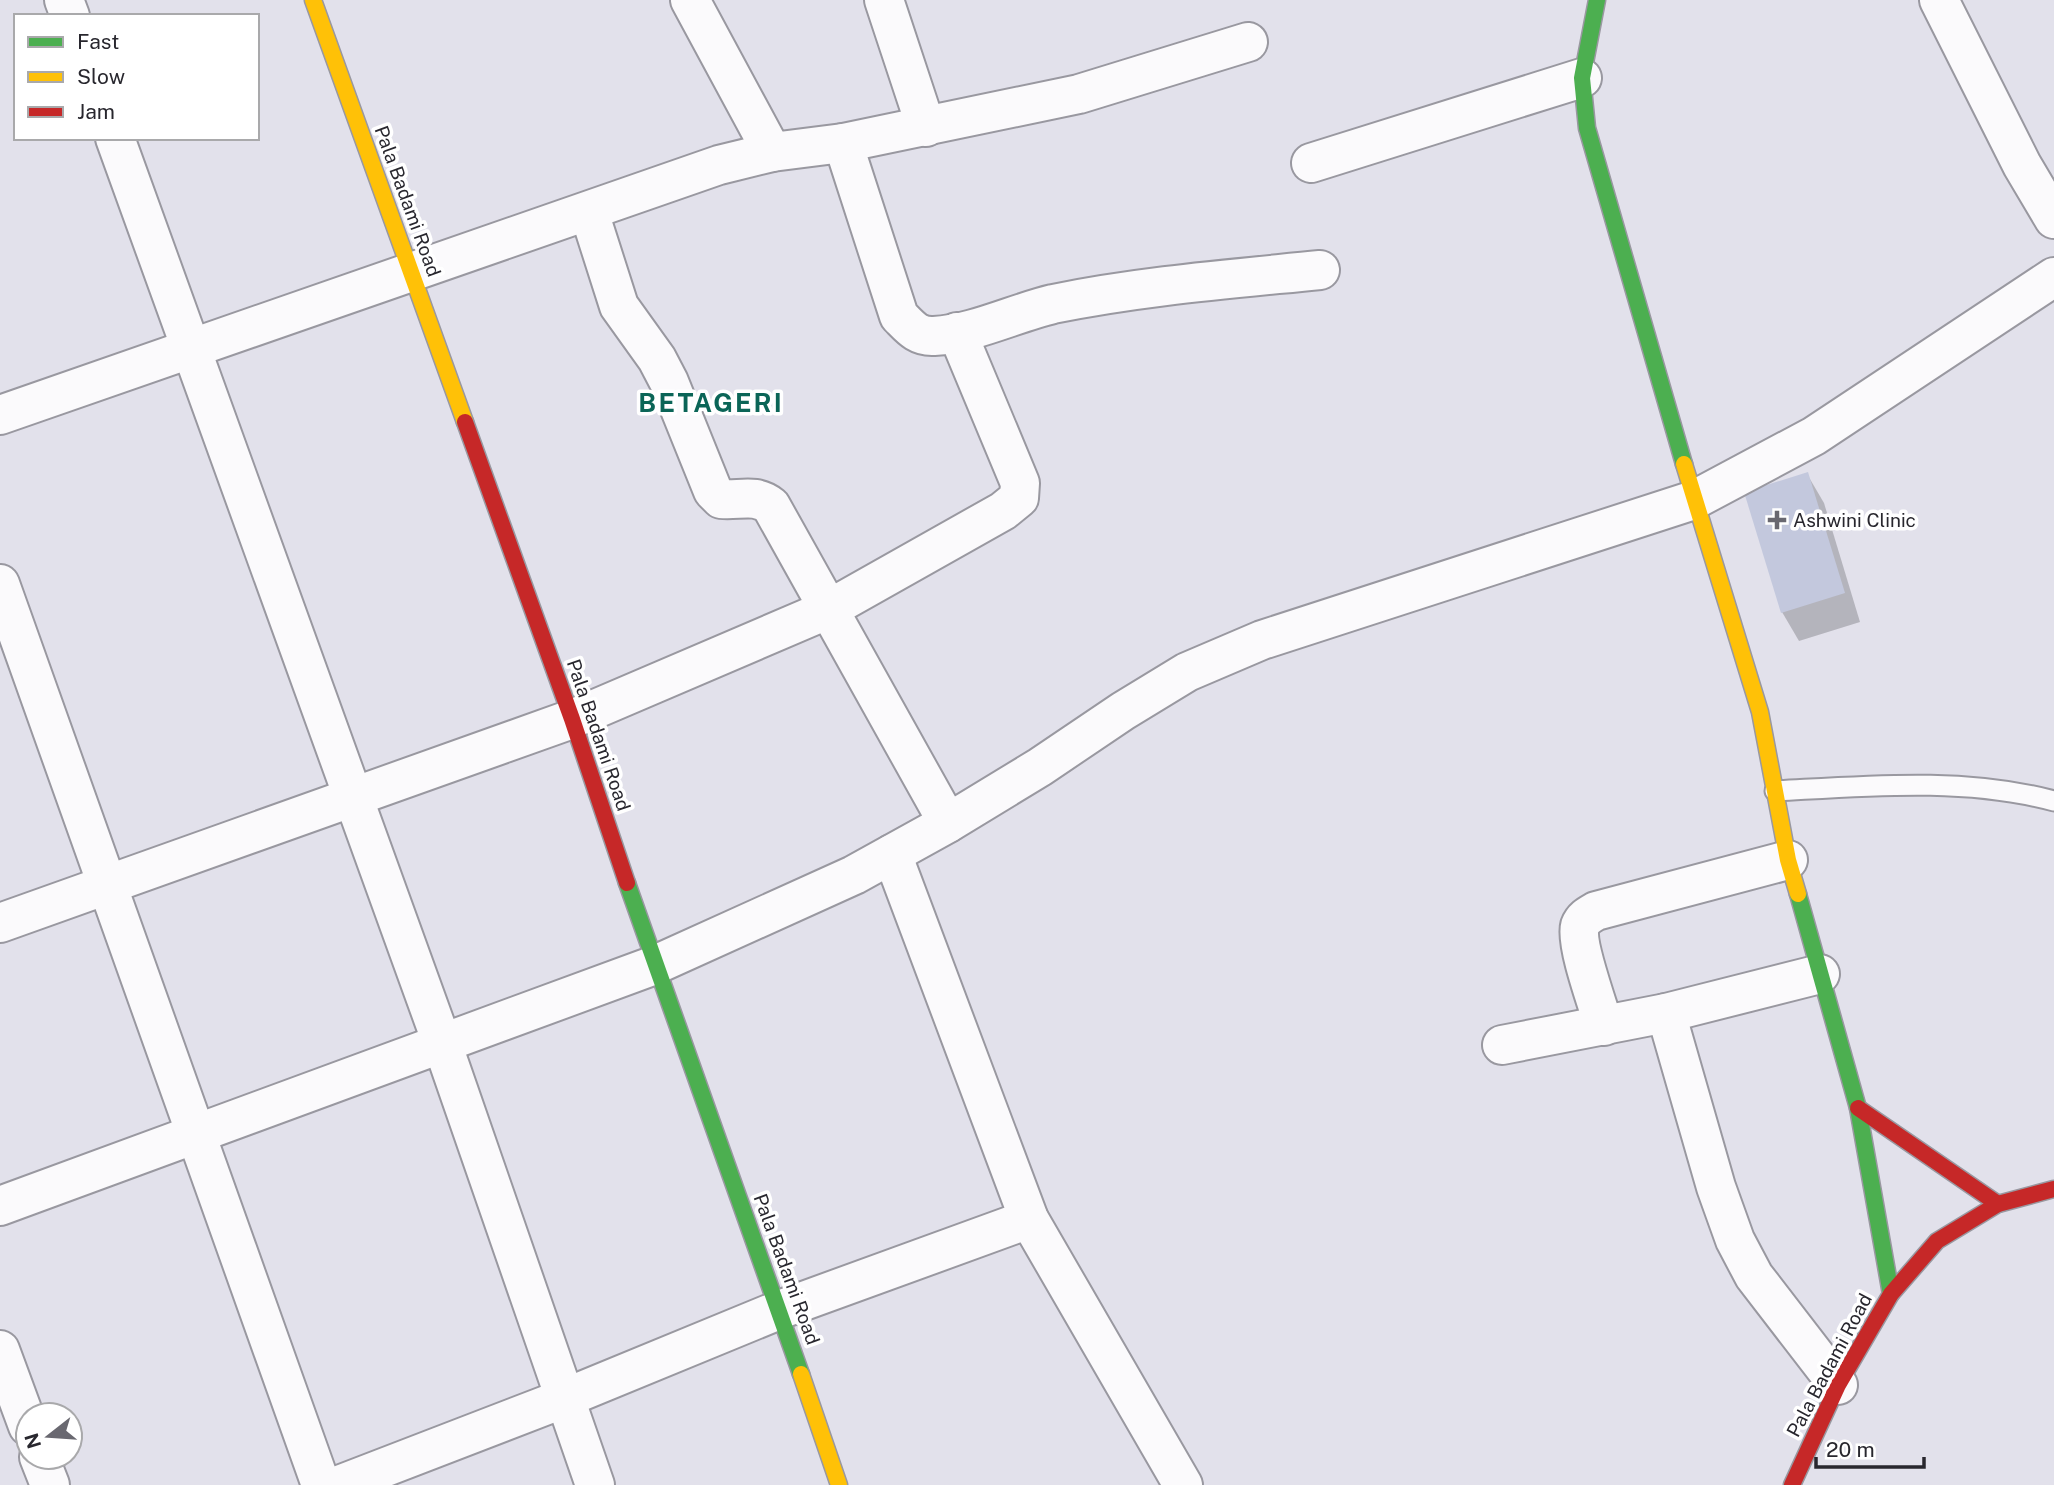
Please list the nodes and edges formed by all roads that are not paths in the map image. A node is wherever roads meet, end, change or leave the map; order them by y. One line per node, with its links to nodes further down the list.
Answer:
1 (313, 0): 16 (main road, Pala Badami Road)
2 (690, 0): 11 (street)
3 (884, 0): 8 (street)
4 (1597, 0): 7 (main road)
5 (1939, 0): 14 (street)
6 (1248, 42): 8 (street)
7 (1582, 78): 12 (street); 21 (main road)
8 (926, 127): 10 (street)
9 (116, 140): 19 (street)
10 (843, 143): 11 (street); 18 (street)
11 (772, 152): 13 (street)
12 (1311, 163)
13 (589, 212): 16 (street); 23 (street)
14 (2054, 219)
15 (1320, 270): 18 (street)
16 (411, 274): 19 (street); 24 (main road, Pala Badami Road)
17 (2054, 276): 21 (street)
18 (957, 332): 23 (street)
19 (191, 348): 20 (street); 26 (street)
20 (0, 415)
21 (1694, 500): 25 (main road); 28 (street)
22 (0, 584): 31 (street)
23 (829, 609): 24 (street); 28 (street)
24 (572, 719): 26 (street); 33 (main road, Pala Badami Road)
25 (1775, 791): 27 (lane); 30 (main road)
26 (353, 797): 31 (street); 37 (street)
27 (2054, 801)
28 (948, 823): 29 (street)
29 (892, 854): 33 (street); 44 (street)
30 (1788, 860): 34 (main road); 36 (street)
31 (107, 884): 32 (street); 40 (street)
32 (0, 923)
33 (655, 965): 37 (street); 46 (main road, Pala Badami Road)
34 (1820, 974): 35 (street); 39 (main road)
35 (1666, 1013): 36 (street); 48 (street)
36 (1604, 1026): 38 (street)
37 (442, 1043): 40 (street); 49 (street)
38 (1502, 1045)
39 (1858, 1108): 42 (main road); 45 (main road)
40 (195, 1134): 43 (street); 51 (street)
41 (2054, 1189): 42 (main road, Pala Badami Road)
42 (1998, 1204): 45 (main road, Pala Badami Road)
43 (0, 1206)
44 (1030, 1219): 46 (street); 55 (street)
45 (1891, 1294): 48 (main road, Pala Badami Road)
46 (779, 1310): 49 (street); 54 (main road, Pala Badami Road)
47 (0, 1350): 50 (street)
48 (1838, 1385): 56 (main road, Pala Badami Road)
49 (565, 1398): 52 (street); 53 (street)
50 (19, 1401)
51 (321, 1485)
52 (339, 1485)
53 (595, 1485)
54 (839, 1485)
55 (1183, 1485)
56 (1791, 1485)

